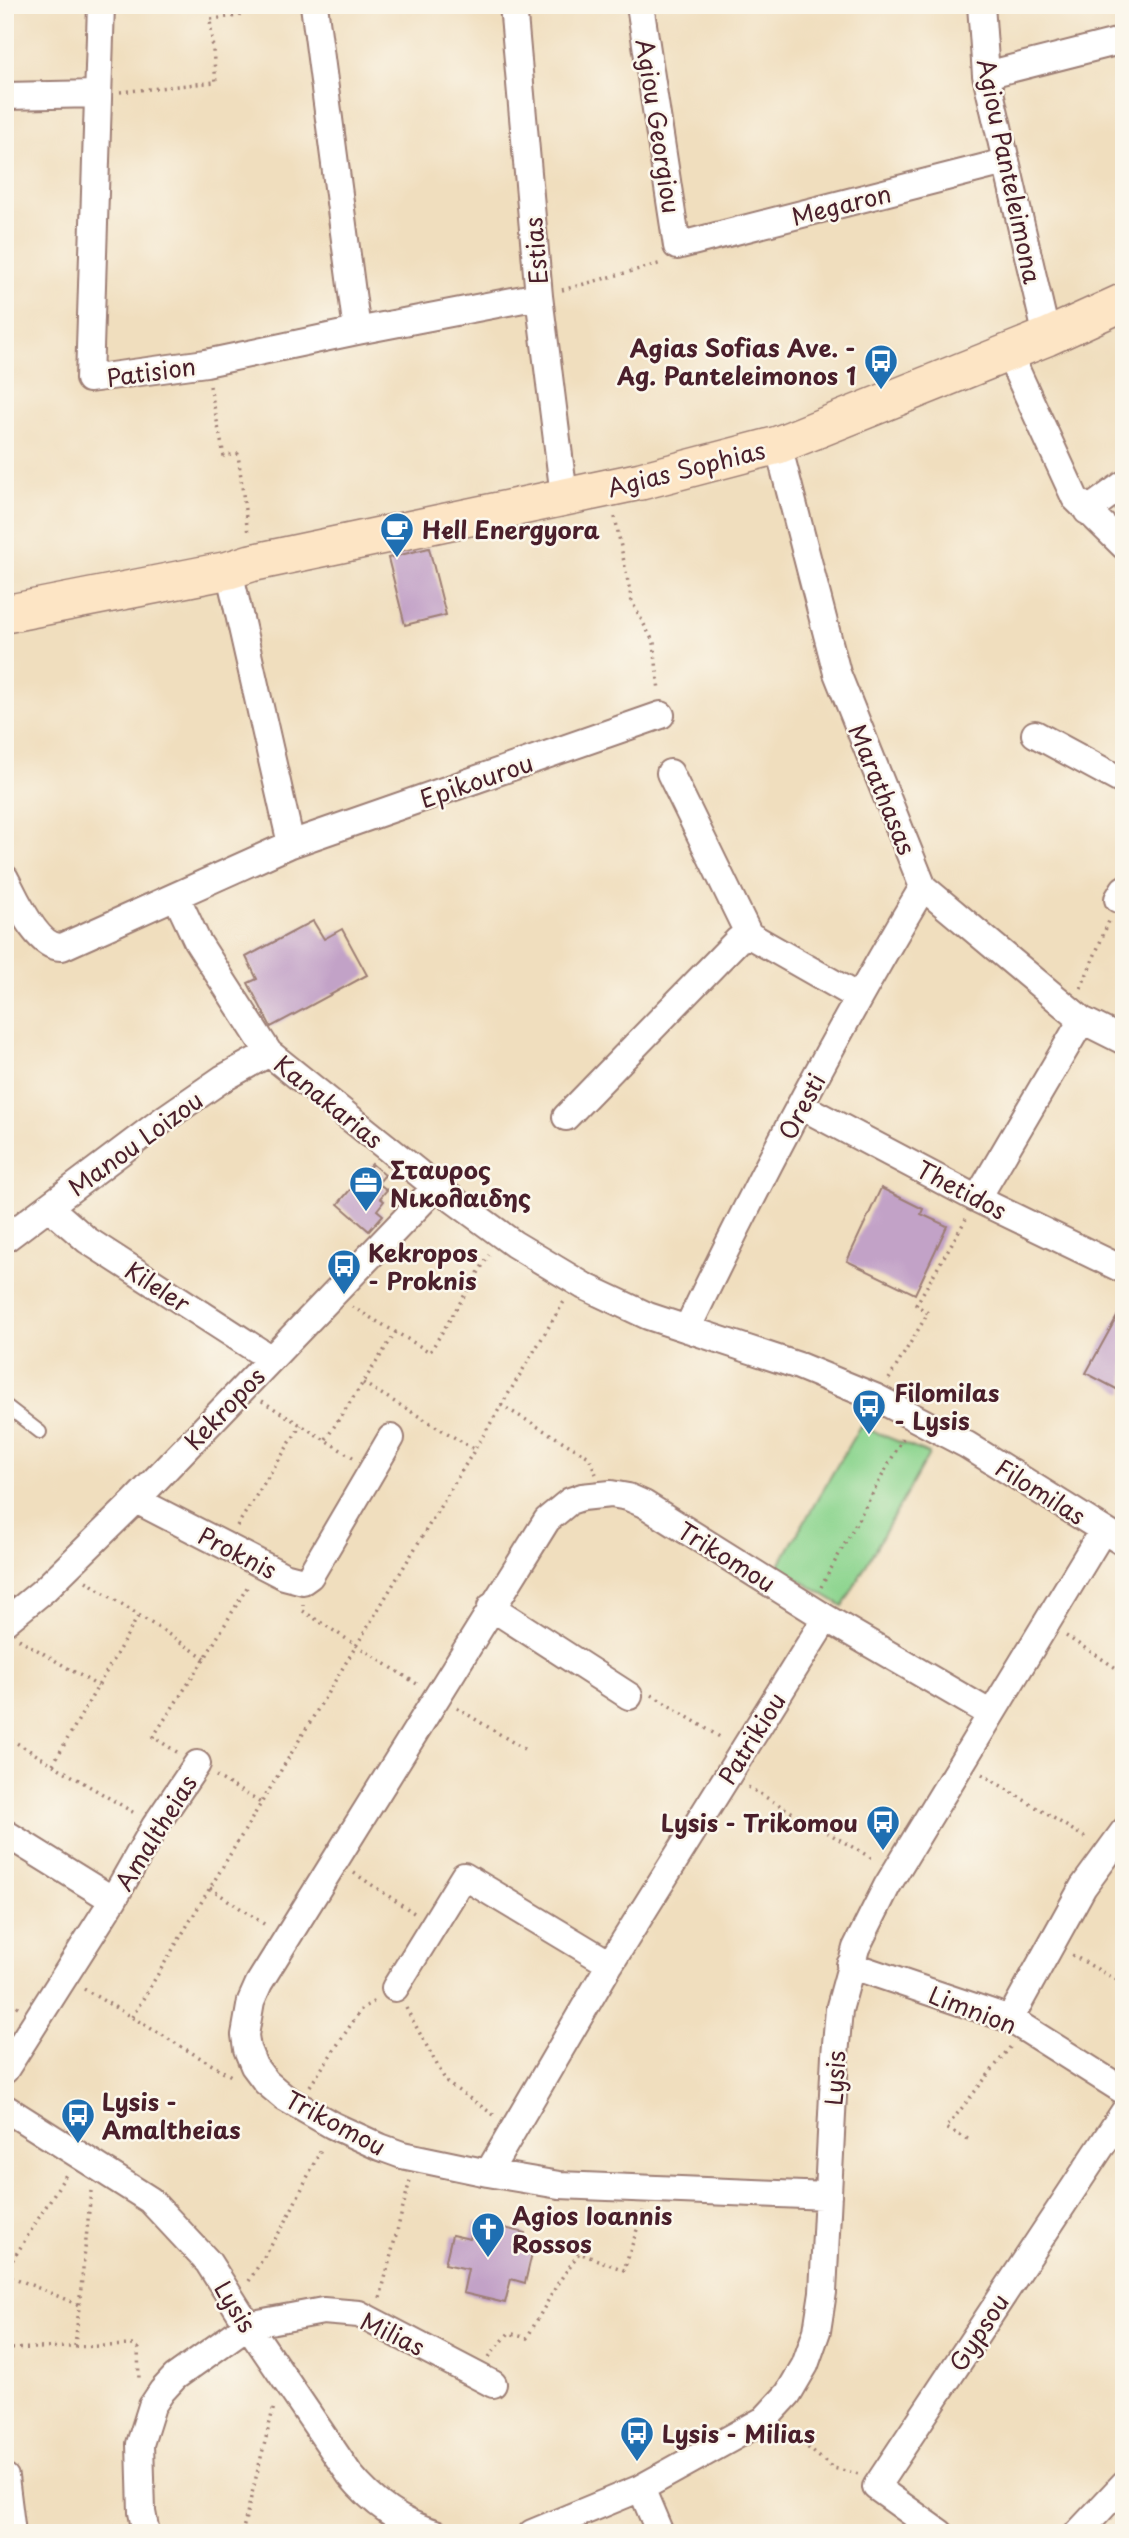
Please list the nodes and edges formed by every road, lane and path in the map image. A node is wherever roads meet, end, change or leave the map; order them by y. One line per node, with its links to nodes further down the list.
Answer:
1 (101, 5): 9 (street, Patision)
2 (261, 5): 9 (path)
3 (314, 5): 15 (street)
4 (513, 5): 13 (street, Estias)
5 (640, 5): 12 (street, Agiou Georgiou)
6 (981, 5): 8 (street, Agiou Panteleimona)
7 (1124, 40): 8 (street)
8 (986, 75): 11 (street, Agiou Panteleimona)
9 (97, 94): 10 (street); 18 (street, Patision)
10 (5, 96)
11 (1005, 162): 12 (street, Megaron); 16 (street, Agiou Panteleimona)
12 (677, 246): 13 (path)
13 (539, 296): 15 (street, Patision); 22 (street, Estias)
14 (1124, 302): 16 (street, Agias Sophias)
15 (357, 331): 18 (street, Patision)
16 (1047, 337): 17 (street, Agias Sophias)
17 (1008, 352): 19 (street, Agias Sophias); 23 (street)
18 (206, 363): 25 (path)
19 (778, 445): 21 (street, Agias Sophias); 33 (street, Marathasas)
20 (1124, 484): 23 (street)
21 (609, 488): 22 (street, Agias Sophias); 27 (path)
22 (564, 496): 25 (street, Agias Sophias)
23 (1087, 511): 24 (street)
24 (1124, 547)
25 (240, 567): 26 (street, Agias Sophias); 31 (street)
26 (5, 614)
27 (661, 715): 31 (street, Epikourou)
28 (1035, 734): 30 (street)
29 (670, 774): 36 (street)
30 (1124, 782)
31 (291, 844): 35 (street, Epikourou)
32 (5, 878): 35 (street, Epikourou)
33 (923, 887): 37 (street, Oresti); 38 (street, Marathasas)
34 (1121, 894): 38 (path)
35 (176, 896): 40 (street, Kanakarias)
36 (749, 934): 37 (street); 42 (street)
37 (858, 997): 41 (street, Oresti)
38 (1077, 1016): 39 (street, Marathasas); 44 (street)
39 (1124, 1041)
40 (269, 1053): 43 (street, Kanakarias); 45 (street, Manou Loizou)
41 (802, 1106): 44 (street, Thetidos); 51 (street, Oresti)
42 (566, 1117)
43 (436, 1187): 46 (street, Kanakarias); 50 (street, Kekropos)
44 (977, 1199): 48 (street, Thetidos); 56 (path)
45 (49, 1207): 47 (street, Manou Loizou); 53 (street, Kileler)
46 (501, 1235): 49 (street, Kanakarias); 52 (path)
47 (5, 1239)
48 (1124, 1270)
49 (577, 1282): 51 (street, Kanakarias); 58 (path)
50 (332, 1295): 52 (path); 53 (street, Kekropos)
51 (687, 1329): 56 (street, Filomilas)
52 (396, 1332): 54 (path)
53 (271, 1359): 55 (street, Kekropos)
54 (363, 1383): 63 (path); 64 (path)
55 (243, 1389): 60 (path); 67 (street, Kekropos)
56 (877, 1398): 59 (street, Filomilas)
57 (5, 1405): 61 (lane)
58 (501, 1405): 64 (path); 66 (path)
59 (915, 1417): 68 (street, Filomilas); 74 (path)
60 (301, 1425): 63 (path); 69 (path)
61 (40, 1432)
62 (391, 1438): 65 (street, Proknis)
63 (326, 1439): 65 (path)
64 (474, 1449): 78 (path)
65 (373, 1469): 72 (street, Proknis)
66 (604, 1494): 73 (street, Trikomou); 74 (street, Trikomou)
67 (136, 1500): 69 (street, Proknis); 71 (street, Kekropos)
68 (1113, 1536): 76 (street, Lysis)
69 (224, 1545): 70 (street, Proknis)
70 (261, 1564): 72 (street, Proknis); 79 (path)
71 (67, 1568): 75 (path); 77 (street, Kekropos)
72 (303, 1581): 78 (path)
73 (491, 1606): 82 (street, Trikomou); 83 (street)
74 (818, 1613): 84 (street, Trikomou); 88 (street, Patrikiou)
75 (139, 1615): 79 (path); 81 (path)
76 (1046, 1624): 80 (path); 84 (street, Lysis)
77 (11, 1630): 81 (path)
78 (357, 1645): 82 (path); 99 (path)
79 (205, 1658): 86 (path)
80 (1124, 1673)
81 (98, 1686): 90 (path)
82 (436, 1696): 87 (path); 97 (street, Trikomou)
83 (629, 1696): 88 (path)
84 (991, 1714): 89 (street, Lysis)
85 (5, 1736): 90 (path)
86 (153, 1737)
87 (524, 1749)
88 (743, 1751): 92 (street, Patrikiou)
89 (962, 1762): 96 (path); 98 (street, Lysis)
90 (53, 1764): 93 (path)
91 (197, 1764): 93 (street, Amaltheias)
92 (728, 1775): 98 (path); 104 (street, Patrikiou)
93 (155, 1826): 100 (street, Amaltheias)
94 (1124, 1831): 96 (street)
95 (5, 1833): 100 (street, Amaltheias)
96 (1108, 1852): 103 (street)
97 (334, 1861): 101 (path); 102 (street, Trikomou)
98 (895, 1872): 105 (street, Lysis)
99 (210, 1888): 102 (path); 109 (path)
100 (113, 1900): 106 (street, Amaltheias)
101 (433, 1926): 104 (street); 108 (street)
102 (286, 1939): 112 (street, Trikomou)
103 (1052, 1943): 107 (path); 110 (street)
104 (610, 1964): 118 (street, Patrikiou)
105 (850, 1965): 110 (street, Limnion); 124 (street, Lysis)
106 (64, 1977): 109 (path); 111 (street, Amaltheias)
107 (1124, 1984)
108 (395, 1988): 114 (path); 118 (path)
109 (132, 2017): 112 (path)
110 (1018, 2024): 113 (street, Limnion); 119 (path)
111 (5, 2070)
112 (266, 2082): 114 (street, Trikomou)
113 (1124, 2091)
114 (298, 2105): 117 (street, Trikomou)
115 (5, 2108): 121 (street, Lysis)
116 (1124, 2112): 135 (street, Gypsou)
117 (332, 2126): 120 (street, Trikomou); 127 (path)
118 (514, 2128): 122 (street, Patrikiou)
119 (968, 2139)
120 (416, 2158): 122 (street, Trikomou); 128 (path)
121 (86, 2160): 125 (path); 126 (path); 127 (street, Lysis)
122 (488, 2173): 123 (street, Trikomou)
123 (650, 2189): 124 (street, Trikomou); 132 (path)
124 (828, 2196): 133 (street, Lysis)
125 (5, 2273): 126 (path)
126 (79, 2305): 129 (path)
127 (241, 2314): 128 (street, Milias); 131 (street, Lysis); 134 (street, Milias)
128 (373, 2322): 132 (street, Milias)
129 (75, 2346): 130 (path); 134 (path)
130 (5, 2349)
131 (282, 2375): 142 (path); 143 (street, Lysis)
132 (483, 2379)
133 (769, 2415): 135 (path); 138 (street, Lysis)
134 (148, 2416): 139 (street, Milias)
135 (883, 2476): 146 (street)
136 (5, 2477): 140 (street)
137 (1124, 2484): 147 (street)
138 (641, 2488): 144 (street, Lysis); 145 (street)
139 (145, 2529): 141 (path)
140 (12, 2533)
141 (38, 2533)
142 (242, 2533)
143 (435, 2533)
144 (532, 2533)
145 (660, 2533)
146 (940, 2533)
147 (1077, 2533)

